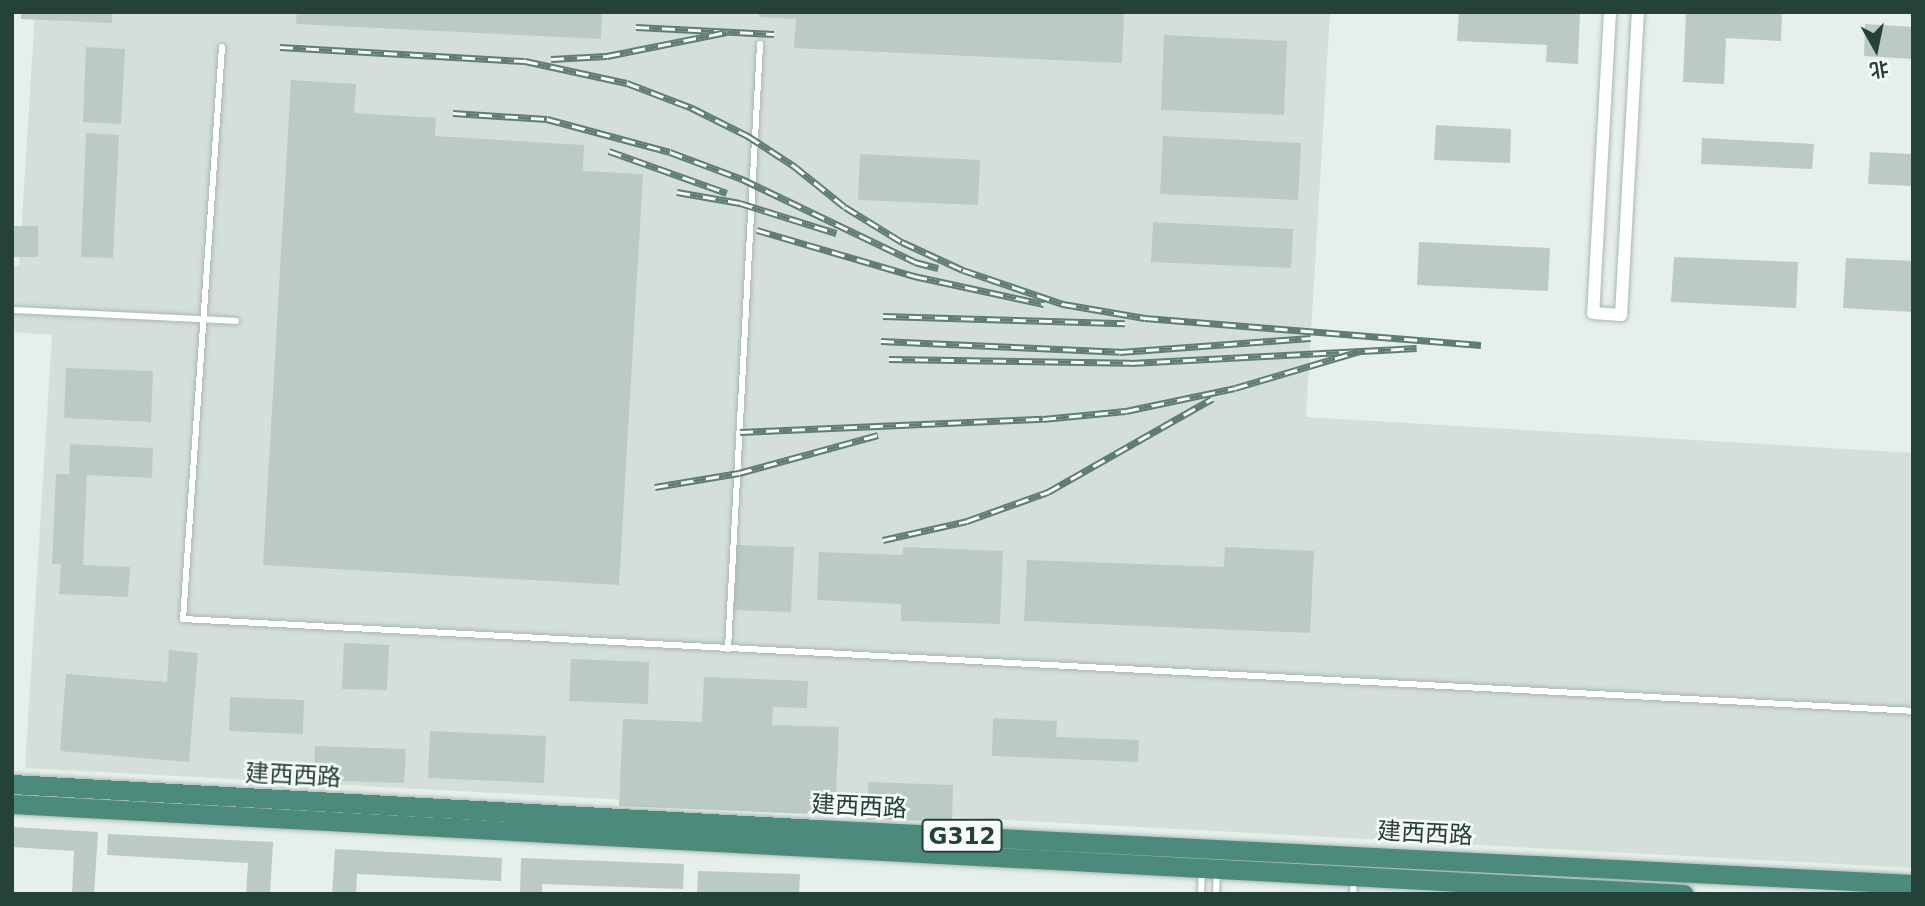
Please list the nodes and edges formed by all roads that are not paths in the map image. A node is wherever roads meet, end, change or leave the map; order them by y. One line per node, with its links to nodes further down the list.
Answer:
1 (1610, 12): 2 (street)
2 (1638, 12)
3 (760, 44): 8 (lane)
4 (222, 47): 6 (lane)
5 (12, 310): 6 (lane)
6 (203, 320): 7 (lane); 8 (lane)
7 (236, 321)
8 (728, 649): 9 (lane)
9 (1913, 711)
10 (12, 784): 13 (highway, 建西西路 / G312)
11 (12, 804): 12 (highway, 建西西路 / G312)
12 (1210, 869): 14 (highway, 建西西路 / G312); 15 (lane); 16 (lane)
13 (1913, 884)
14 (1354, 885): 17 (highway, 建西西路 / G312)
15 (1201, 894)
16 (1216, 894)
17 (1684, 894)

